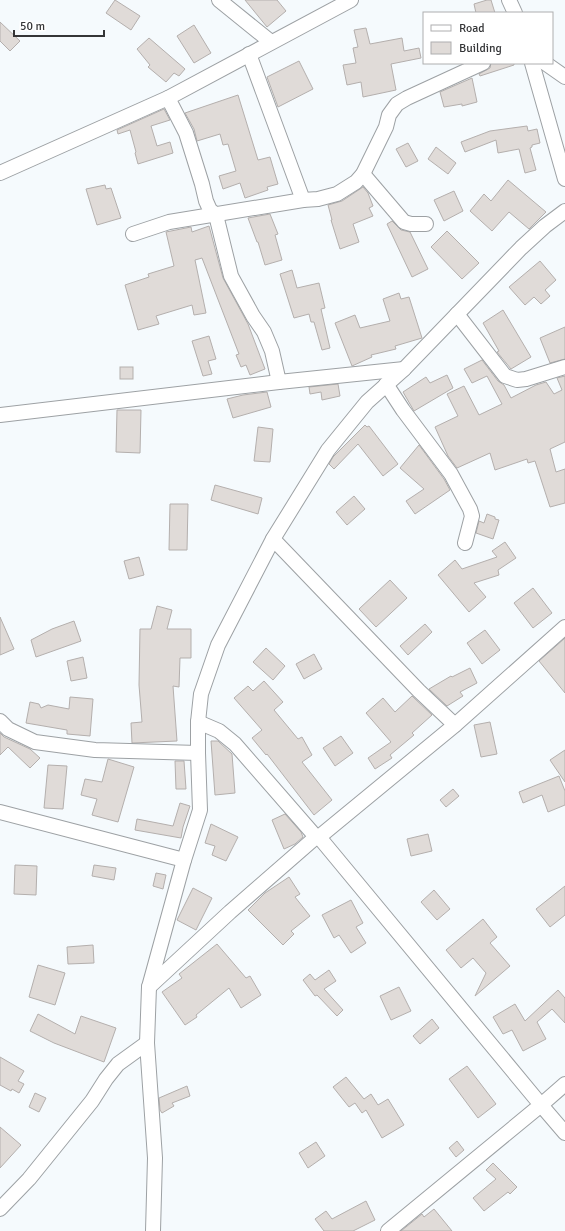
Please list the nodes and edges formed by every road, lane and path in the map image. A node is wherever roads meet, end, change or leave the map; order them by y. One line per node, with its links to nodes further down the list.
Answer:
1 (220, 0): 5 (street)
2 (351, 0): 5 (street)
3 (509, 0): 4 (street)
4 (515, 12)
5 (271, 42): 6 (street)
6 (249, 54): 11 (street); 15 (street)
7 (481, 64): 13 (street)
8 (532, 64): 14 (street)
9 (547, 64): 10 (street)
10 (565, 77)
11 (168, 98): 12 (street); 17 (street)
12 (0, 173)
13 (363, 174): 15 (street); 18 (street)
14 (565, 179)
15 (303, 200): 17 (street)
16 (565, 211): 20 (street)
17 (216, 215): 19 (street); 23 (street)
18 (426, 224)
19 (133, 234)
20 (457, 314): 21 (street); 22 (street)
21 (565, 367)
22 (404, 369): 23 (street); 24 (street)
23 (279, 382): 25 (street)
24 (386, 384): 26 (street); 27 (street)
25 (0, 415)
26 (273, 539): 30 (street); 31 (street)
27 (465, 543)
28 (565, 627): 31 (street)
29 (0, 721): 32 (street)
30 (198, 722): 32 (street); 34 (street)
31 (455, 725): 34 (street)
32 (198, 753): 35 (street)
33 (0, 812): 35 (street)
34 (318, 837): 36 (street); 39 (street)
35 (184, 860): 36 (street)
36 (149, 987): 37 (street)
37 (147, 1043): 41 (street); 42 (street)
38 (565, 1084): 39 (street)
39 (541, 1105): 40 (street); 43 (street)
40 (565, 1133)
41 (0, 1209)
42 (152, 1231)
43 (388, 1231)

